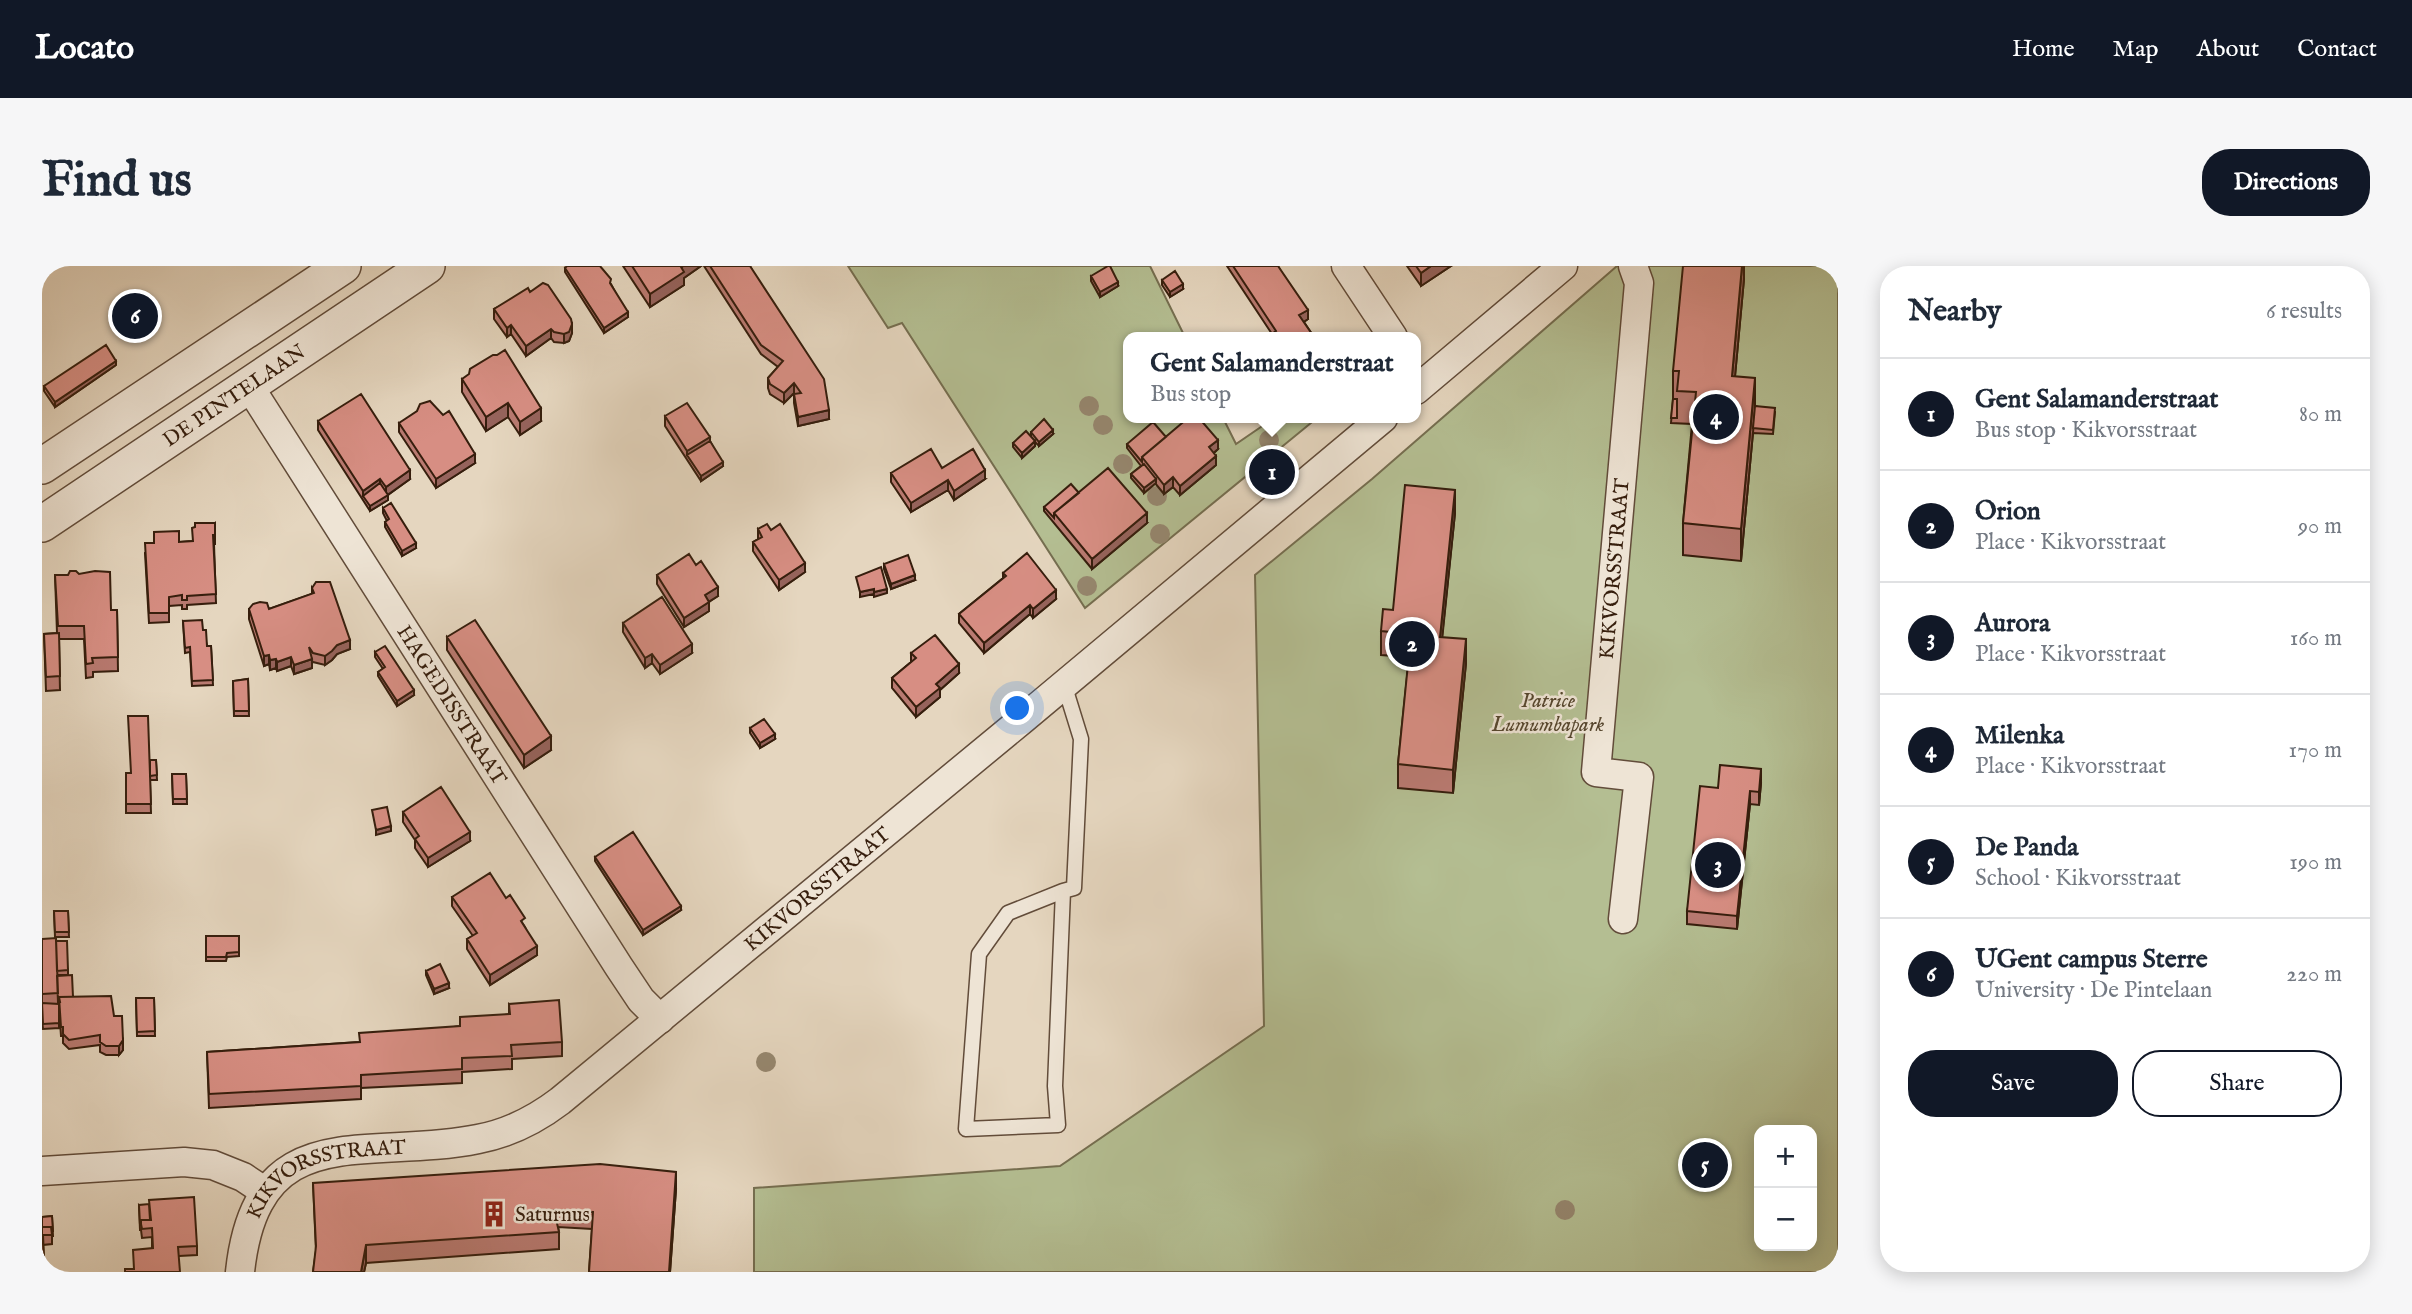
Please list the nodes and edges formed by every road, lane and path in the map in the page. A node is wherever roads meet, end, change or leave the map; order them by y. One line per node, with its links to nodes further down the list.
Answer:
1 (344, 266): 10 (street)
2 (427, 266): 8 (street, DE PINTELAAN)
3 (1346, 266): 6 (street)
4 (1563, 266): 7 (street)
5 (1633, 266): 14 (street, KIKVORSSTRAAT)
6 (1390, 332)
7 (1421, 380)
8 (249, 386): 11 (street, DE PINTELAAN); 15 (street, HAGEDISSTRAAT)
9 (1377, 423): 12 (street, KIKVORSSTRAAT)
10 (42, 466)
11 (42, 524)
12 (1064, 684): 13 (lane); 15 (street, KIKVORSSTRAAT)
13 (1063, 891): 13 (lane)
14 (1623, 919)
15 (660, 1020): 17 (street, KIKVORSSTRAAT)
16 (42, 1171): 17 (street)
17 (264, 1191): 18 (street, KIKVORSSTRAAT)
18 (240, 1272)

